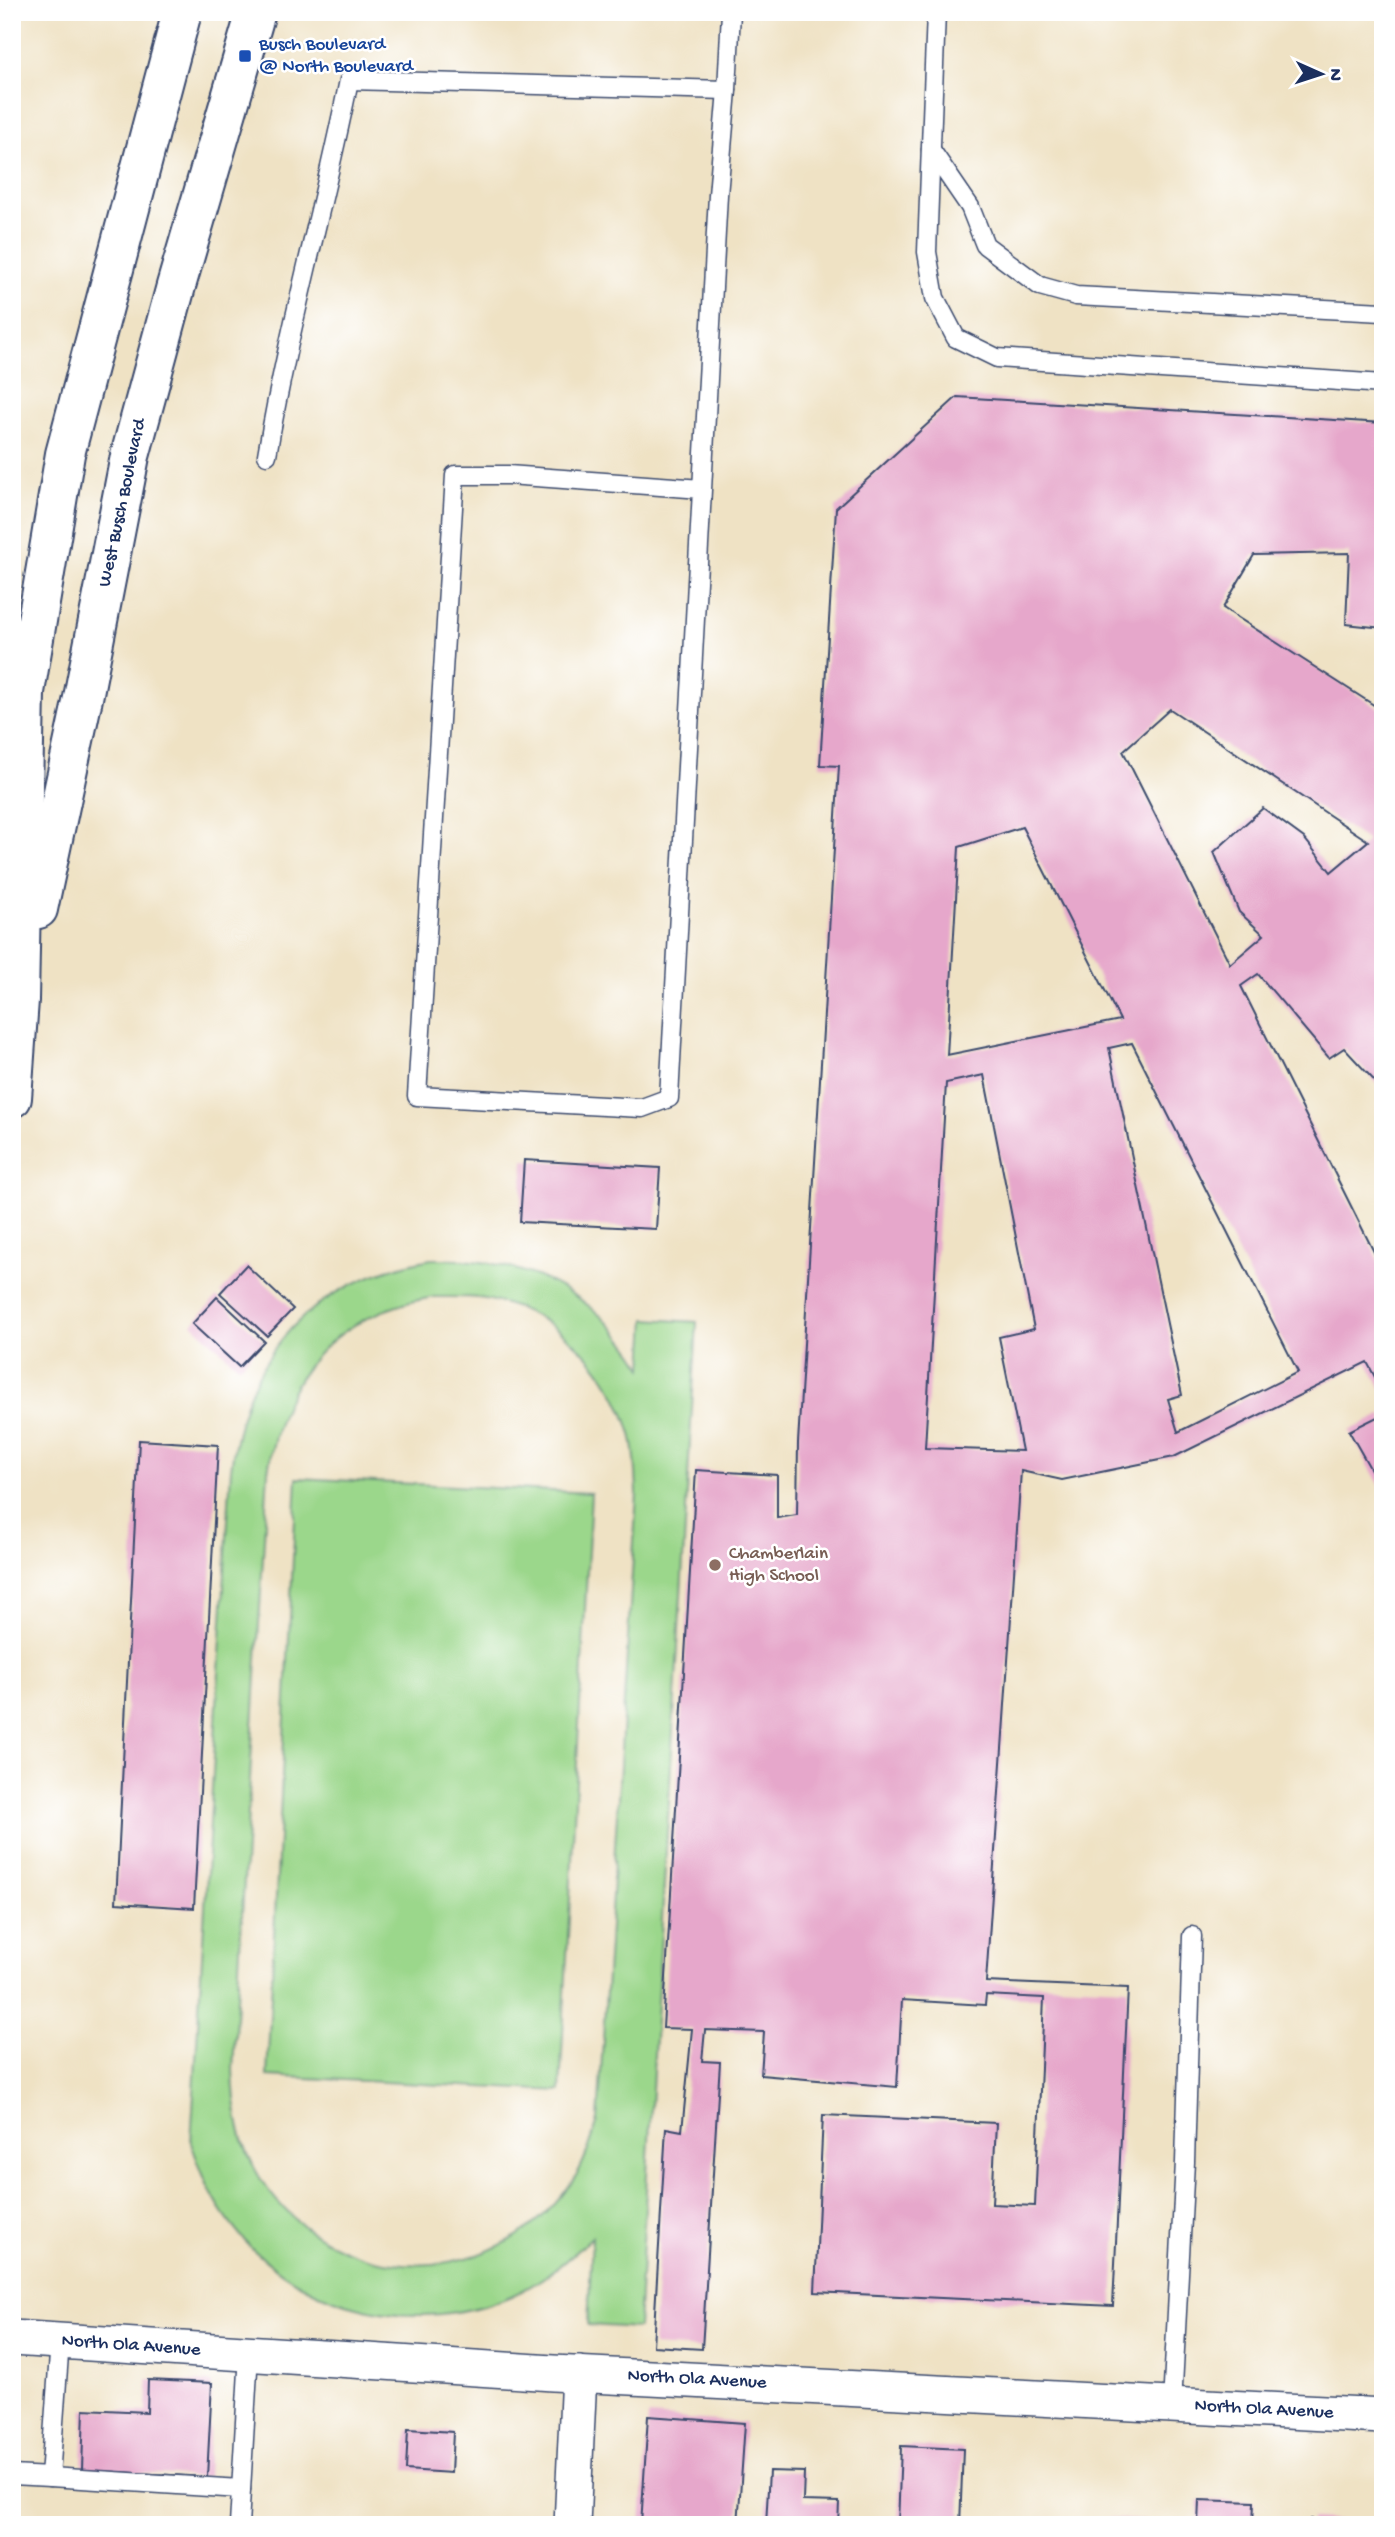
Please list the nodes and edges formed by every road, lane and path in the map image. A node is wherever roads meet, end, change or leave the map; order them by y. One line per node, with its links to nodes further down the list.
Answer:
1 (182, 12): 11 (main road, West Busch Boulevard)
2 (256, 12): 11 (main road, West Busch Boulevard)
3 (731, 12): 5 (lane)
4 (936, 12): 6 (lane)
5 (727, 90): 9 (lane); 10 (lane)
6 (931, 150): 7 (lane); 8 (lane)
7 (1383, 312)
8 (1383, 384)
9 (267, 455)
10 (702, 489): 10 (lane)
11 (19, 1000): 12 (main road, West Busch Boulevard)
12 (12, 1098)
13 (1192, 1936): 18 (lane)
14 (12, 2338): 15 (street, North Ola Avenue)
15 (60, 2341): 16 (street, North Ola Avenue); 21 (lane)
16 (249, 2353): 17 (street, North Ola Avenue); 22 (lane)
17 (579, 2374): 18 (street, North Ola Avenue); 24 (street)
18 (1172, 2405): 19 (street, North Ola Avenue)
19 (1383, 2416)
20 (12, 2475): 21 (lane)
21 (50, 2477): 22 (lane)
22 (241, 2489): 23 (lane)
23 (239, 2525)
24 (572, 2525)

